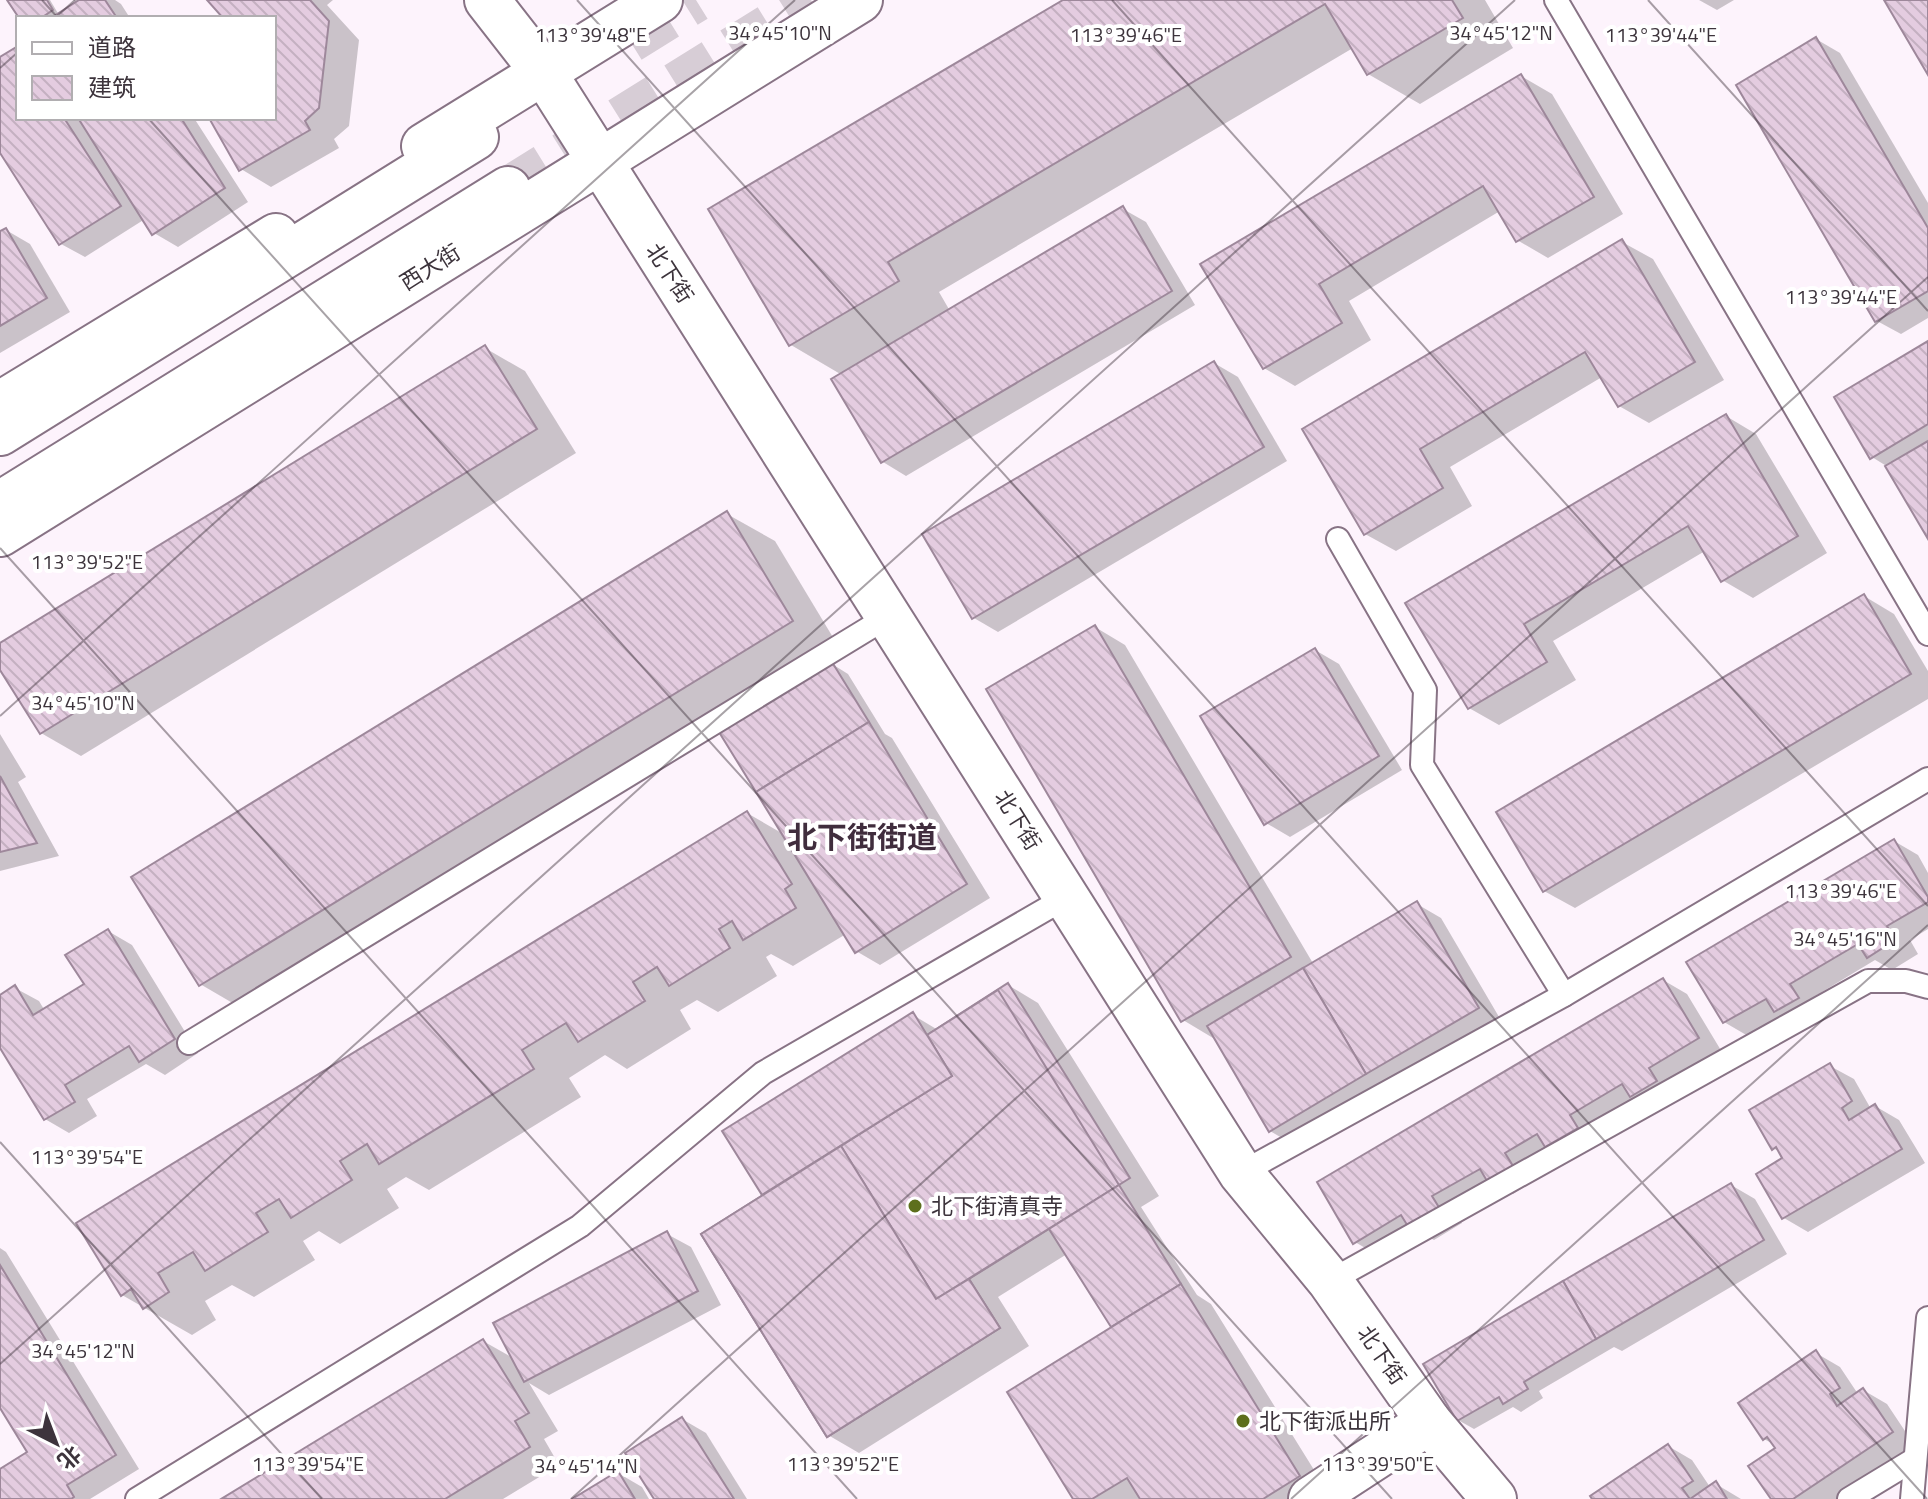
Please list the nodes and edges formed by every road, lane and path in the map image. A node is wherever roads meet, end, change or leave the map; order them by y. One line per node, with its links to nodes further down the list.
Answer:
1 (487, 0): 5 (street, 北下街)
2 (660, 0): 5 (street)
3 (860, 0): 7 (street, 西大街)
4 (1556, 0): 15 (lane)
5 (544, 73): 7 (street, 北下街); 9 (street)
6 (476, 137): 10 (street)
7 (600, 162): 12 (street, 西大街); 14 (street, 北下街)
8 (508, 189): 11 (street, 西大街)
9 (0, 404)
10 (0, 433)
11 (0, 504)
12 (0, 534)
13 (1338, 539): 19 (lane)
14 (889, 616): 17 (street, 北下街); 20 (lane)
15 (1928, 634)
16 (1928, 779): 19 (lane)
17 (1067, 897): 21 (street, 北下街); 26 (lane)
18 (1928, 987): 22 (lane)
19 (1564, 995): 21 (lane)
20 (189, 1043)
21 (1241, 1173): 22 (street, 北下街)
22 (1330, 1281): 24 (street, 北下街)
23 (1928, 1318): 25 (lane)
24 (1429, 1422): 27 (street); 28 (street, 北下街)
25 (1915, 1459): 29 (lane); 30 (lane)
26 (137, 1499)
27 (1311, 1499)
28 (1494, 1499)
29 (1849, 1499)
30 (1912, 1499)

